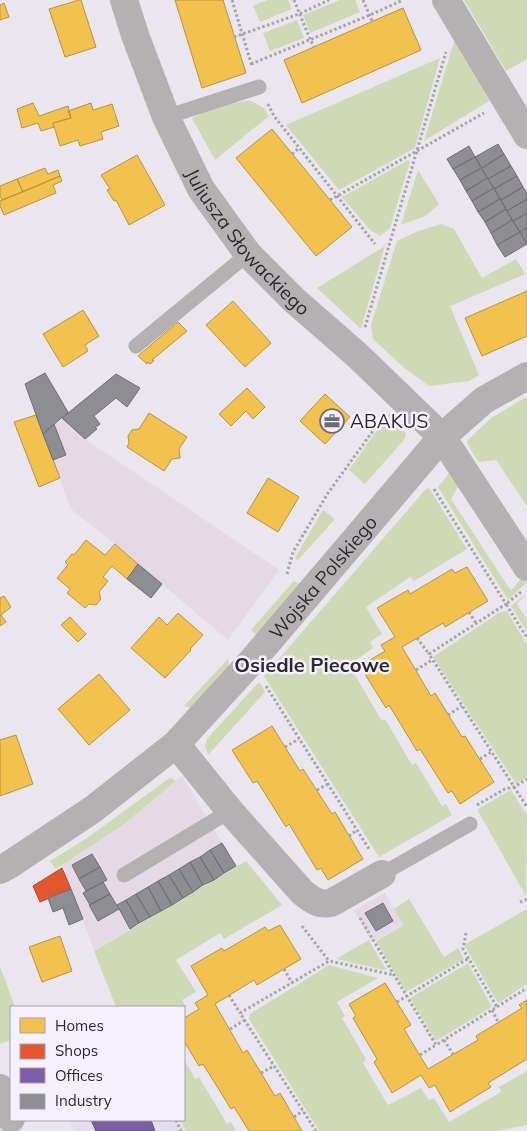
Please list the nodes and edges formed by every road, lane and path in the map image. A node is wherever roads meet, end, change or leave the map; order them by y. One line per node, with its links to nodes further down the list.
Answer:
1 (124, 0): 18 (street, Juliusza Słowackiego)
2 (232, 0): 11 (path)
3 (294, 0): 8 (path)
4 (329, 0): 8 (path)
5 (363, 0): 9 (path)
6 (403, 0): 9 (path)
7 (452, 9): 17 (street); 21 (path)
8 (299, 14): 11 (path); 13 (path)
9 (370, 15): 10 (path); 13 (path)
10 (372, 21)
11 (243, 34): 12 (path); 15 (path)
12 (234, 37)
13 (310, 39): 14 (path); 15 (path)
14 (314, 46)
15 (252, 64): 16 (path)
16 (259, 87): 18 (lane); 20 (path)
17 (506, 100): 19 (street); 21 (path)
18 (166, 117): 26 (street, Juliusza Słowackiego)
19 (527, 135)
20 (299, 148): 22 (path); 23 (path)
21 (418, 150): 23 (path); 27 (path)
22 (292, 154)
23 (337, 196): 24 (path); 25 (path)
24 (330, 200)
25 (375, 244)
26 (248, 254): 28 (lane); 31 (street, Juliusza Słowackiego)
27 (365, 328)
28 (136, 346)
29 (527, 376): 31 (street, Wojska Polskiego)
30 (384, 415): 34 (path)
31 (442, 437): 33 (street, Juliusza Słowackiego); 48 (street, Wojska Polskiego)
32 (433, 487): 36 (path)
33 (527, 567)
34 (287, 574)
35 (527, 587): 36 (path)
36 (506, 604): 38 (path); 40 (path)
37 (469, 612): 38 (path)
38 (476, 624): 41 (path)
39 (417, 638): 41 (path)
40 (527, 638)
41 (429, 654): 42 (path)
42 (432, 660): 43 (path); 45 (path)
43 (416, 670)
44 (264, 682): 47 (path)
45 (462, 706): 46 (path); 50 (path)
46 (448, 715)
47 (299, 738): 49 (path); 52 (path)
48 (176, 744): 55 (street); 59 (street, Wojska Polskiego)
49 (285, 747)
50 (491, 752): 51 (path); 54 (path)
51 (480, 759)
52 (328, 784): 53 (path); 57 (path)
53 (317, 790)
54 (527, 807)
55 (230, 811): 61 (lane); 62 (street)
56 (470, 824): 60 (lane)
57 (357, 830): 58 (path); 60 (path)
58 (349, 836)
59 (0, 870)
60 (382, 874): 62 (street)
61 (124, 875)
62 (346, 894): 68 (path)
63 (527, 898): 64 (path)
64 (520, 902)
65 (466, 933): 66 (path)
66 (469, 958): 72 (path); 74 (path)
67 (284, 969): 69 (path)
68 (394, 975): 69 (path); 72 (path)
69 (292, 982): 76 (path)
70 (527, 988): 74 (path)
71 (229, 995): 76 (path)
72 (406, 996): 73 (path); 81 (path)
73 (397, 1002)
74 (497, 1007): 75 (path)
75 (492, 1010): 78 (path); 80 (path)
76 (240, 1013): 77 (path)
77 (245, 1020): 79 (path); 84 (path)
78 (498, 1022)
79 (230, 1029)
80 (444, 1040): 81 (path); 82 (path)
81 (436, 1045): 83 (path)
82 (453, 1054)
83 (420, 1055)
84 (274, 1066): 85 (path); 87 (path)
85 (261, 1073)
86 (0, 1088): 88 (street)
87 (303, 1111): 89 (path); 90 (path)
88 (10, 1114)
89 (294, 1117)
90 (316, 1131)

